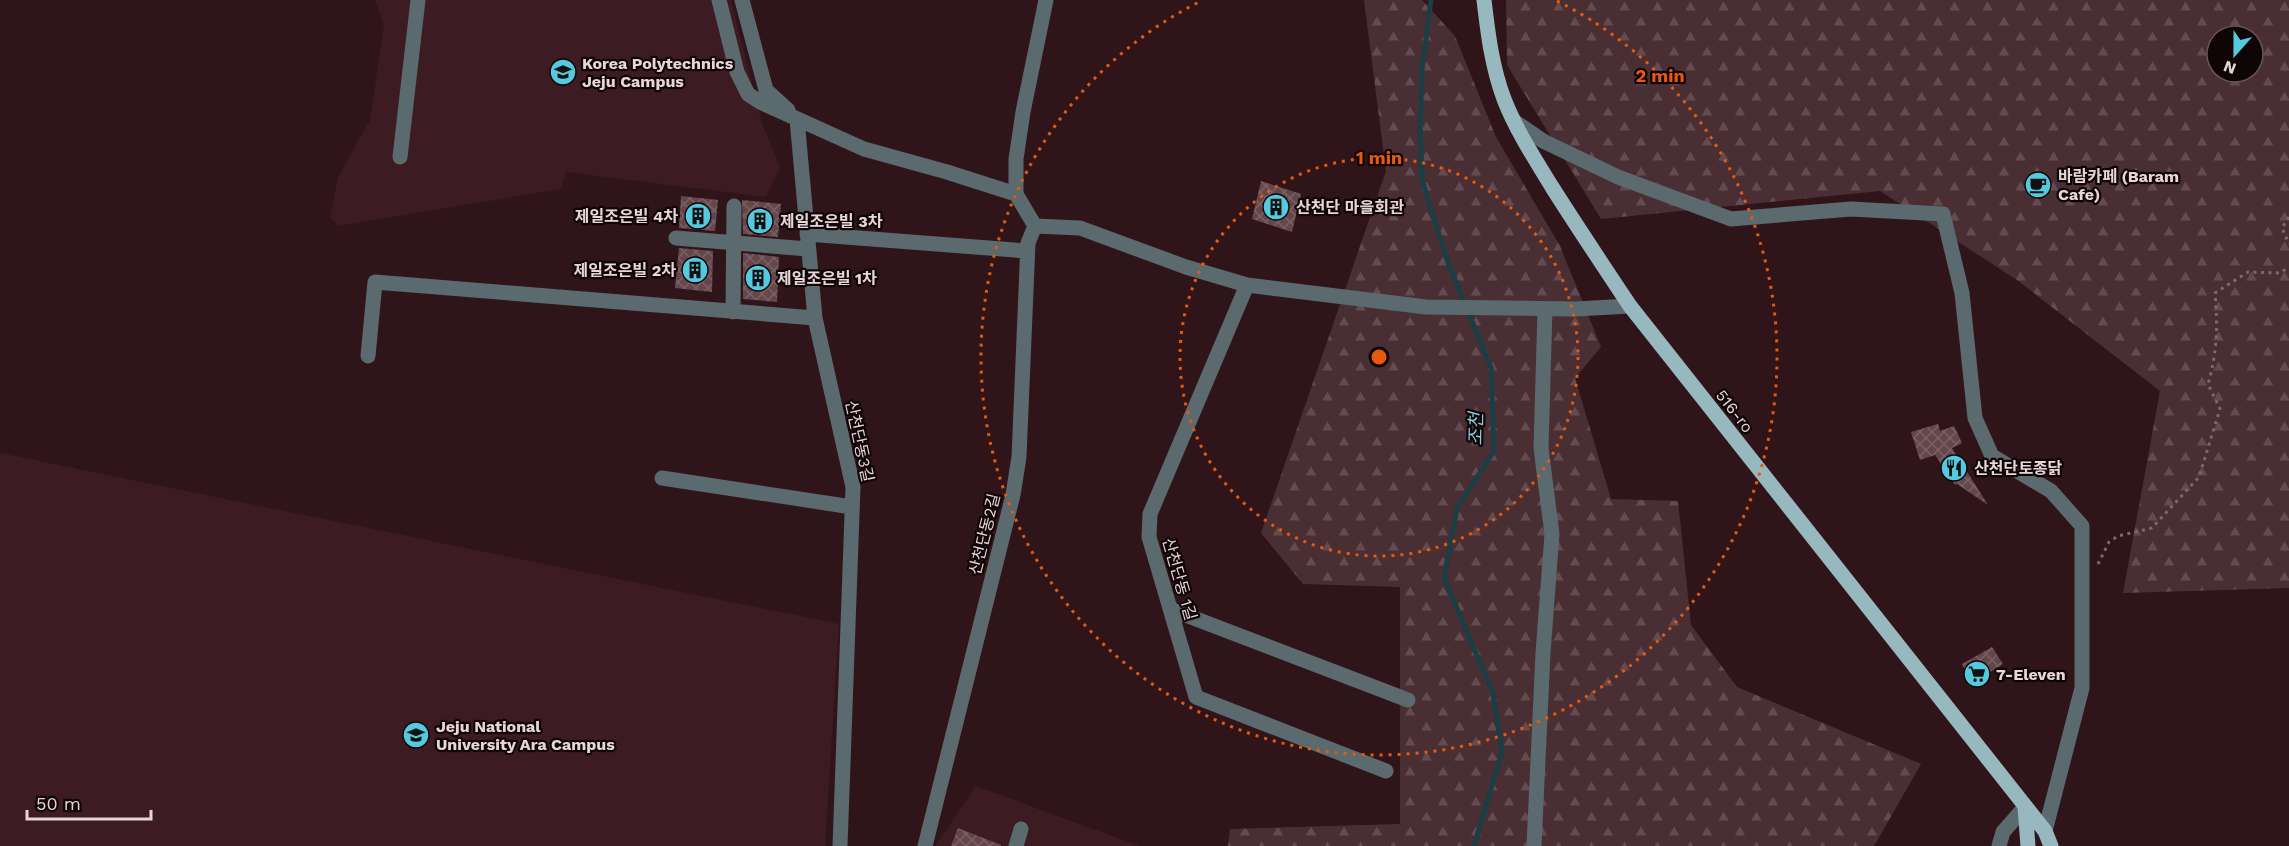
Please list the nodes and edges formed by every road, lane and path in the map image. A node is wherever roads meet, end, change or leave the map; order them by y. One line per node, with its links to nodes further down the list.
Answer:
1 (418, 0): 8 (street)
2 (719, 0): 6 (street)
3 (742, 0): 6 (street)
4 (1046, 0): 9 (street)
5 (1484, 0): 7 (main road, 516-ro)
6 (797, 119): 9 (street); 14 (street, 산천단동3길)
7 (1514, 121): 20 (main road, 516-ro); 27 (street)
8 (400, 157)
9 (1016, 194): 12 (street)
10 (734, 206): 15 (street)
11 (2289, 217): 16 (path)
12 (1035, 226): 17 (street, 산천단동2길); 19 (street)
13 (676, 238): 15 (street)
14 (807, 242): 15 (street); 17 (street); 23 (street, 산천단동3길)
15 (734, 243): 22 (street)
16 (2289, 244)
17 (1027, 251): 35 (street, 산천단동2길)
18 (2289, 267): 27 (path)
19 (1247, 285): 21 (street); 28 (street, 산천단동 1길)
20 (1630, 306): 21 (street); 31 (main road, 516-ro)
21 (1545, 309): 37 (street)
22 (733, 312): 23 (street); 24 (street)
23 (815, 318): 26 (street, 산천단동3길)
24 (368, 356)
25 (662, 478): 26 (street)
26 (852, 507): 34 (street, 산천단동3길)
27 (2083, 595): 33 (street)
28 (1170, 609): 29 (street); 30 (street, 산천단동 1길)
29 (1408, 700)
30 (1386, 771)
31 (2025, 807): 33 (main road, 516-ro); 38 (street); 39 (main road)
32 (1021, 829): 36 (street)
33 (2045, 831): 40 (main road, 516-ro)
34 (840, 846)
35 (925, 846)
36 (1016, 846)
37 (1534, 846)
38 (1999, 846)
39 (2028, 846)
40 (2051, 846)

